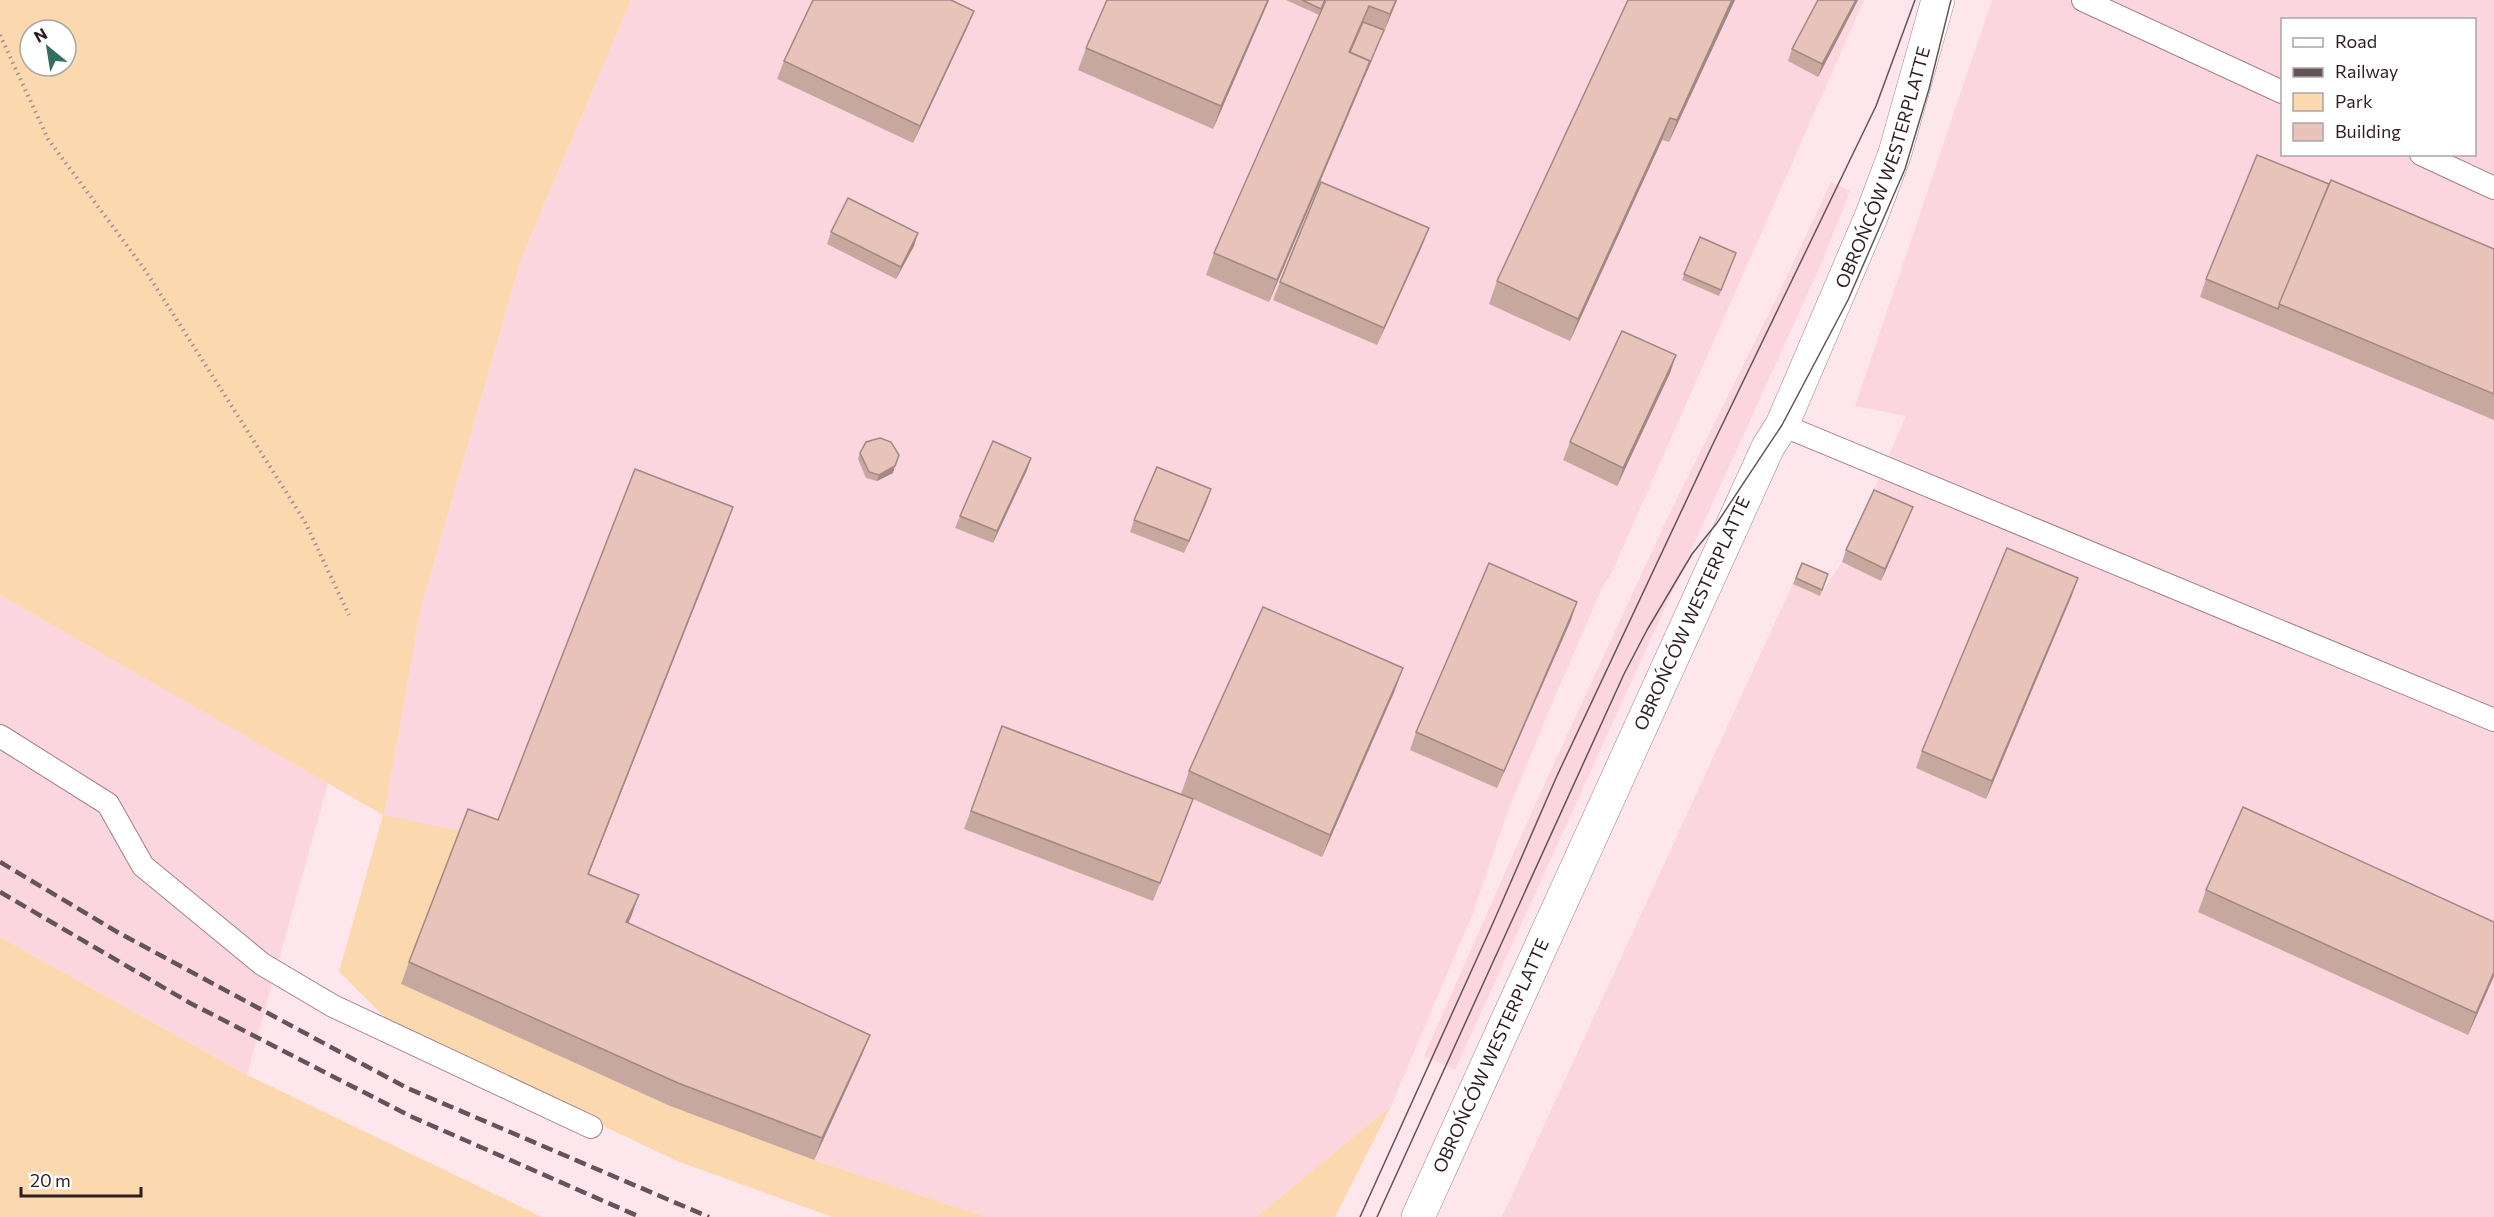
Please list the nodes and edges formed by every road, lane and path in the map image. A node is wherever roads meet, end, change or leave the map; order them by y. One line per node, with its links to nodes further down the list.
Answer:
1 (1938, 0): 7 (street, OBROŃCÓW WESTERPLATTE)
2 (2083, 0): 4 (lane)
3 (0, 35): 8 (path)
4 (2281, 91)
5 (2425, 156): 6 (lane)
6 (2494, 188)
7 (1782, 425): 9 (lane); 12 (street, OBROŃCÓW WESTERPLATTE)
8 (349, 615)
9 (2494, 720)
10 (0, 736): 11 (lane)
11 (591, 1127)
12 (1418, 1217)

